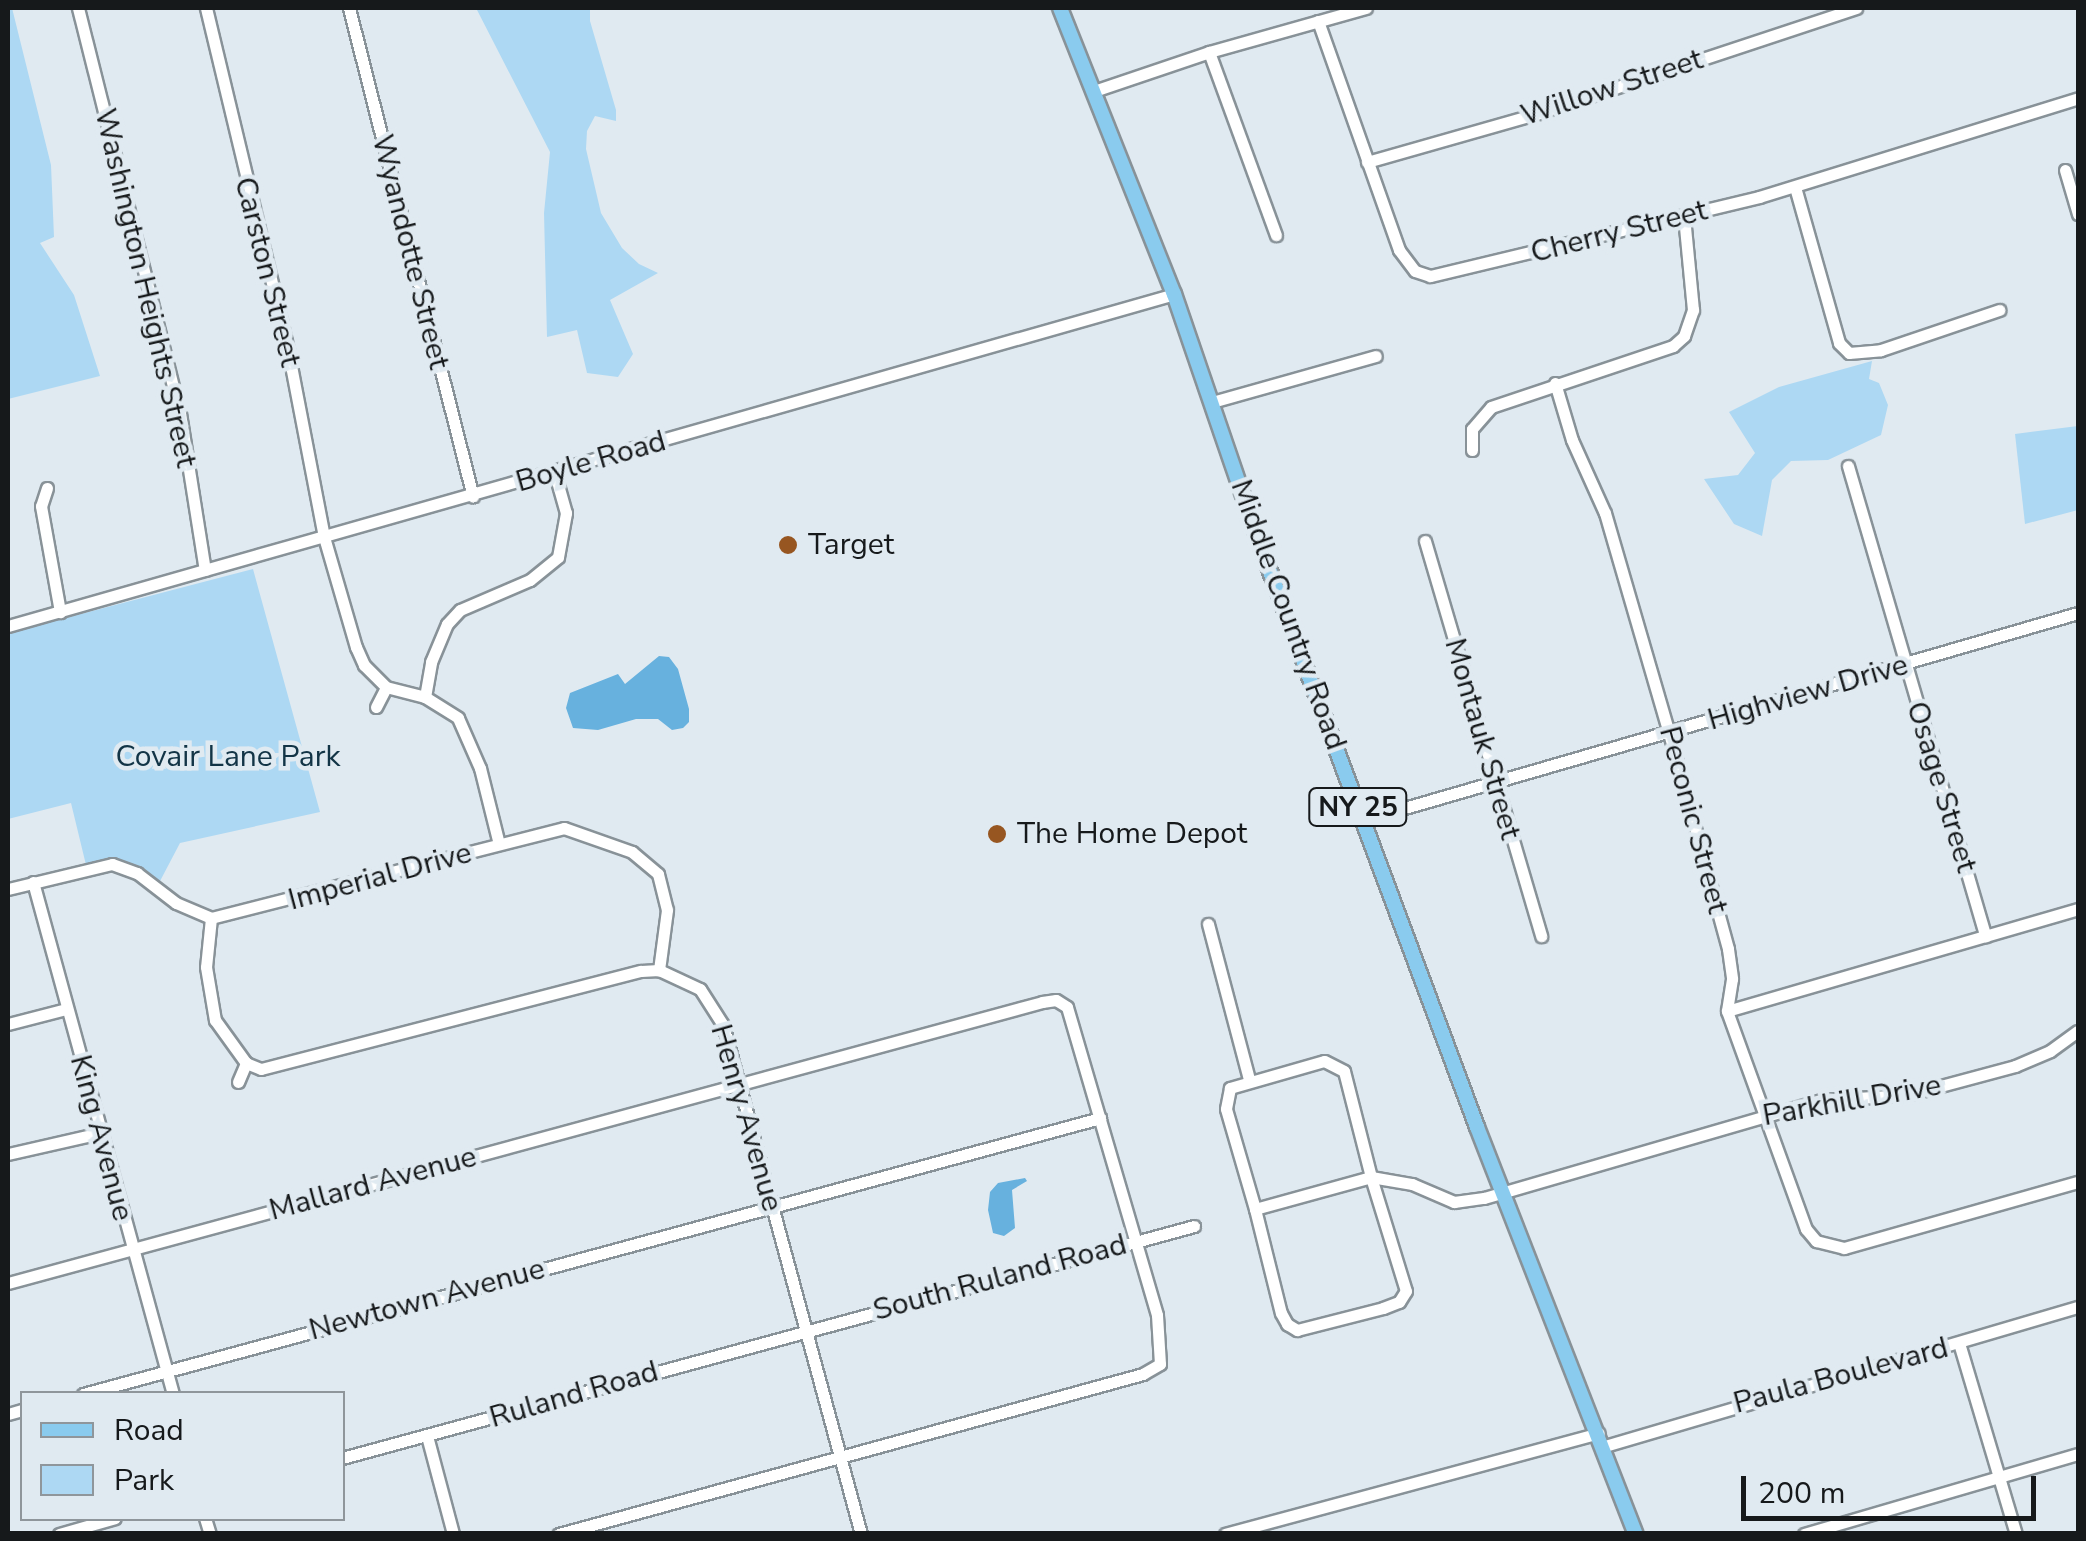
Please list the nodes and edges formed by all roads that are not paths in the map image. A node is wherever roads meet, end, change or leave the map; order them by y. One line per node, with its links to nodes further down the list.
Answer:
1 (78, 8): 29 (street, Washington Heights Street)
2 (206, 8): 27 (street, Carston Street)
3 (349, 8): 26 (street, Wyandotte Street)
4 (1060, 8): 9 (main road, Middle Country Road / NY 25)
5 (1366, 8): 7 (street)
6 (1856, 8): 11 (street, Willow Street)
7 (1318, 22): 8 (street); 11 (street, Cherry Street)
8 (1209, 52): 9 (street); 16 (street)
9 (1094, 91): 17 (main road, Middle Country Road / NY 25)
10 (2078, 98): 13 (street, Cherry Street)
11 (1367, 162): 15 (street, Cherry Street)
12 (2066, 170): 14 (street)
13 (1795, 187): 15 (street, Cherry Street); 18 (street)
14 (2078, 214)
15 (1684, 217): 20 (street)
16 (1276, 235)
17 (1174, 294): 21 (main road, Middle Country Road / NY 25); 24 (street, Boyle Road)
18 (1999, 310)
19 (1376, 356): 21 (street)
20 (1555, 384): 22 (street); 37 (street, Peconic Street)
21 (1212, 402): 39 (main road, Middle Country Road / NY 25)
22 (1472, 450)
23 (1848, 466): 33 (street, Osage Street)
24 (555, 474): 26 (street, Boyle Road); 35 (street)
25 (47, 488): 30 (street)
26 (474, 497): 27 (street, Boyle Road)
27 (324, 537): 29 (street, Boyle Road); 34 (street, Carston Street)
28 (1425, 541): 38 (street, Montauk Street)
29 (205, 570): 30 (street, Boyle Road)
30 (60, 612): 32 (street, Boyle Road)
31 (2078, 613): 33 (street, Highview Drive)
32 (8, 626)
33 (1904, 664): 37 (street, Highview Drive); 47 (street, Osage Street)
34 (386, 687): 35 (street); 36 (street)
35 (425, 696): 40 (street)
36 (376, 708)
37 (1669, 733): 38 (street, Highview Drive); 50 (street, Peconic Street)
38 (1496, 782): 39 (street, Highview Drive); 46 (street, Montauk Street)
39 (1363, 820): 63 (main road, Middle Country Road / NY 25)
40 (499, 844): 44 (street, Imperial Drive); 48 (street, Imperial Drive)
41 (33, 882): 42 (street); 44 (street); 49 (street, King Avenue)
42 (8, 889)
43 (2078, 909): 47 (street)
44 (211, 918): 53 (street)
45 (1208, 924): 54 (street)
46 (1541, 936)
47 (1985, 936): 50 (street)
48 (659, 970): 53 (street); 56 (street, Henry Avenue)
49 (66, 1009): 51 (street); 59 (street, King Avenue)
50 (1727, 1011): 57 (street, Peconic Street)
51 (8, 1024)
52 (2078, 1031): 57 (street, Parkhill Drive)
53 (246, 1063): 55 (street)
54 (1249, 1079): 61 (street); 65 (street)
55 (238, 1082)
56 (740, 1086): 58 (street, Mallard Avenue); 64 (street, Henry Avenue); 68 (street, Mallard Avenue)
57 (1765, 1115): 62 (street, Peconic Street); 63 (street, Parkhill Drive)
58 (1100, 1118): 64 (street, Newtown Avenue); 67 (street)
59 (100, 1132): 60 (street); 68 (street, King Avenue)
60 (8, 1154)
61 (1370, 1177): 63 (street, Parkhill Drive); 65 (street); 65 (street)
62 (2078, 1182)
63 (1504, 1192): 77 (main road, Middle Country Road / NY 25)
64 (772, 1206): 71 (street, Henry Avenue); 73 (street, Newtown Avenue)
65 (1255, 1209)
66 (1194, 1226): 67 (street, South Ruland Road)
67 (1135, 1242): 71 (street, South Ruland Road); 79 (street)
68 (132, 1249): 69 (street, Mallard Avenue); 73 (street, King Avenue)
69 (8, 1283)
70 (2078, 1307): 72 (street, Paula Boulevard)
71 (805, 1330): 76 (street, Ruland Road); 79 (street, Henry Avenue)
72 (1959, 1343): 77 (street, Paula Boulevard); 81 (street)
73 (167, 1371): 74 (street, Newtown Avenue); 75 (street, King Avenue)
74 (94, 1391)
75 (171, 1391)
76 (426, 1436): 80 (street, Ruland Road); 84 (street)
77 (1602, 1440): 87 (street, Paula Boulevard); 88 (main road, NY 25)
78 (2078, 1454): 81 (street)
79 (840, 1455): 85 (street); 86 (street, Henry Avenue)
80 (345, 1457)
81 (2000, 1478): 89 (street); 90 (street)
82 (104, 1521): 83 (street)
83 (59, 1534)
84 (453, 1534)
85 (560, 1534)
86 (861, 1534)
87 (1225, 1534)
88 (1636, 1534)
89 (1804, 1534)
90 (2016, 1534)

